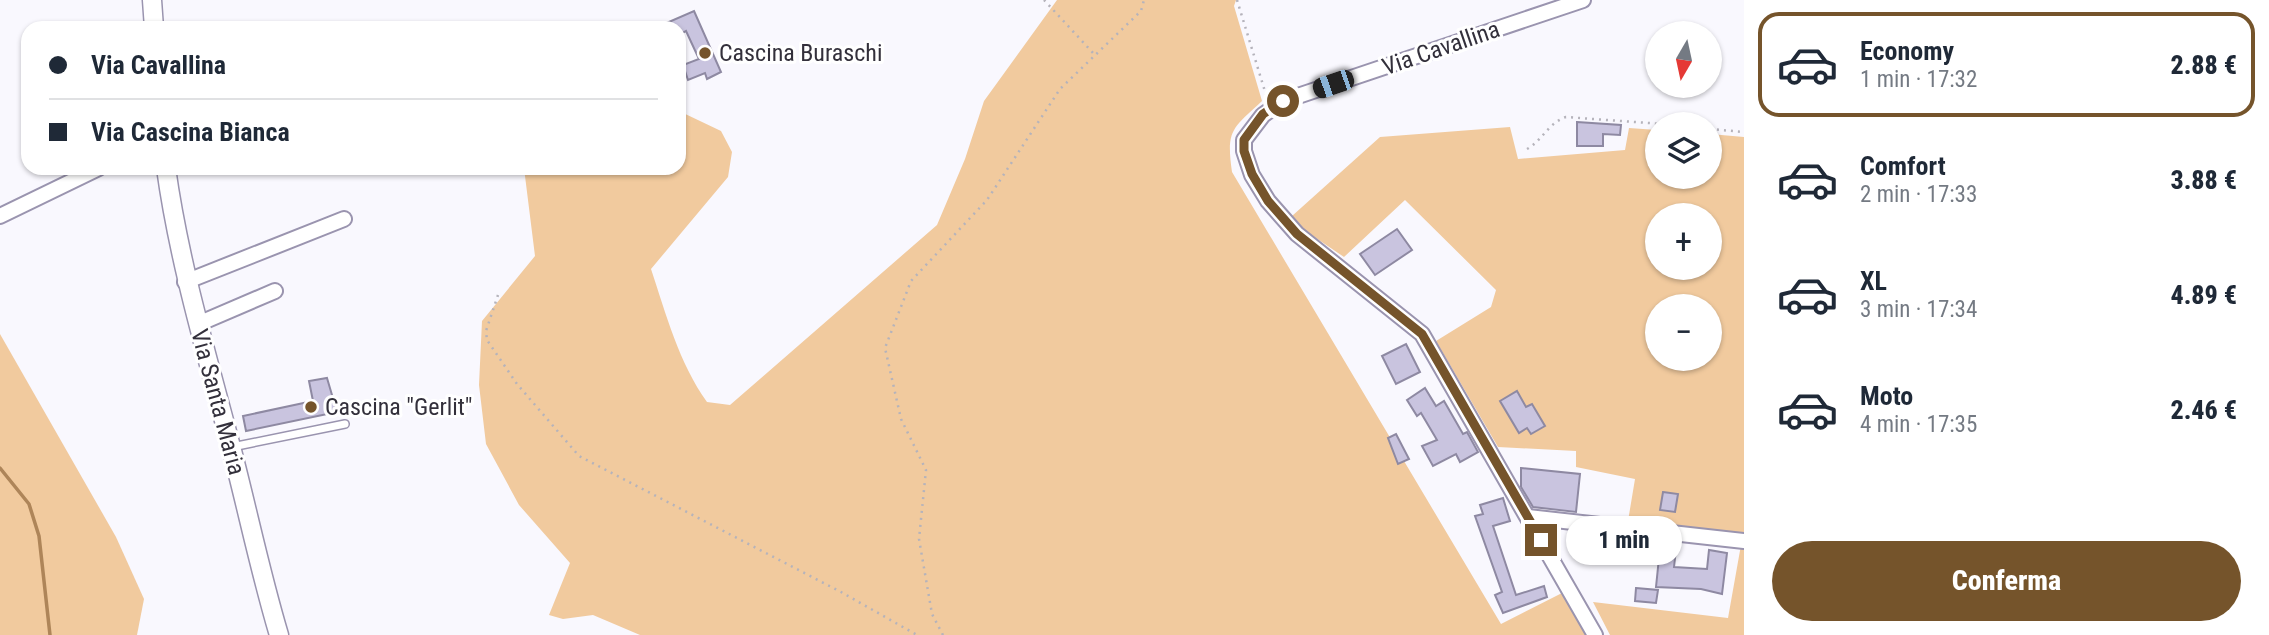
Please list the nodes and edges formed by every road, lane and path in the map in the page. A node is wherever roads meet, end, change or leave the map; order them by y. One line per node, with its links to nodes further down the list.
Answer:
1 (152, 0): 6 (street)
2 (1044, 0): 7 (path)
3 (1144, 0): 7 (path)
4 (1237, 0): 8 (path)
5 (1583, 0): 8 (street, Via Cavallina)
6 (154, 21)
7 (1094, 54): 27 (path)
8 (1271, 107): 23 (street)
9 (1645, 123): 12 (path)
10 (1722, 130): 11 (path)
11 (1744, 132)
12 (1527, 149)
13 (85, 175): 15 (street)
14 (167, 175): 17 (street, Via Santa Maria)
15 (0, 216)
16 (344, 219): 17 (street)
17 (185, 282): 20 (street, Via Santa Maria)
18 (275, 292): 20 (street)
19 (498, 295): 26 (path)
20 (198, 324): 22 (street, Via Santa Maria)
21 (345, 424): 22 (lane)
22 (231, 447): 25 (street, Via Santa Maria)
23 (1528, 517): 24 (street); 28 (street)
24 (1744, 541)
25 (279, 635)
26 (917, 635)
27 (943, 635)
28 (1595, 635)

